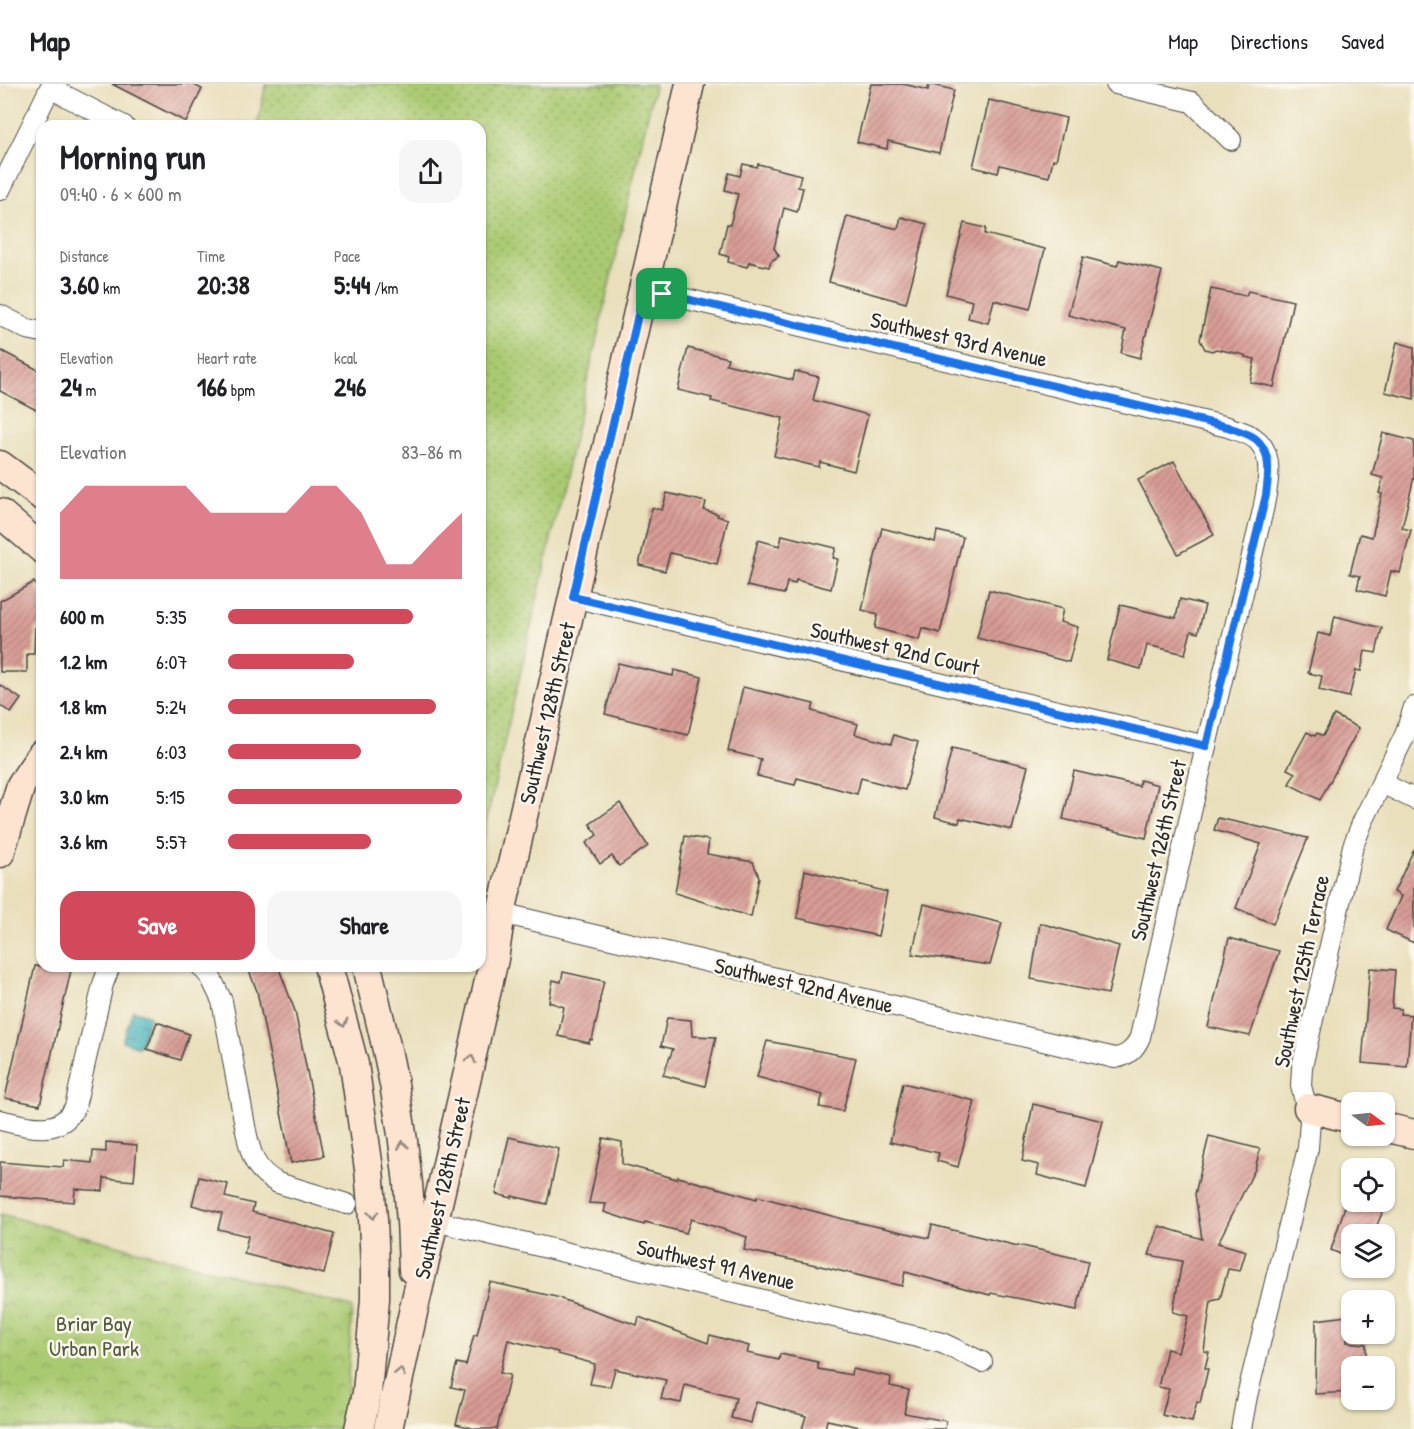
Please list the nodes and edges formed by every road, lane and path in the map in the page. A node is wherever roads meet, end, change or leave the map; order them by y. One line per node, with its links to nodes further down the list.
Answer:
1 (690, 84): 7 (street, Southwest 128th Street)
2 (1116, 84): 5 (street)
3 (51, 86): 4 (street); 6 (street)
4 (113, 120)
5 (1231, 140)
6 (0, 190)
7 (644, 289): 10 (street, Southwest 93rd Avenue); 15 (street, Southwest 128th Street)
8 (0, 315): 9 (street)
9 (36, 331)
10 (1260, 442): 17 (street, Southwest 126th Street)
11 (0, 465): 12 (street)
12 (36, 492)
13 (0, 513): 14 (street)
14 (36, 544)
15 (573, 597): 17 (street, Southwest 92nd Court); 22 (street, Southwest 128th Street)
16 (1414, 707): 19 (street, Southwest 125th Terrace)
17 (1206, 746): 27 (street, Southwest 126th Street)
18 (36, 763): 21 (street)
19 (1383, 783): 20 (street); 28 (street, Southwest 125th Terrace)
20 (1414, 799)
21 (0, 853)
22 (491, 915): 27 (street, Southwest 92nd Avenue); 34 (street, Southwest 128th Street, one-way to 22)
23 (108, 972): 30 (street)
24 (206, 972): 33 (street)
25 (330, 972): 38 (street, Southwest 128th Street, one-way to 38)
26 (368, 972): 35 (street, Southwest 128th Street, one-way to 26)
27 (1127, 1054)
28 (1308, 1108): 29 (street); 37 (street, Southwest 125th Terrace)
29 (1341, 1116)
30 (0, 1120)
31 (1395, 1130): 32 (street)
32 (1414, 1134)
33 (347, 1204)
34 (435, 1221): 35 (street, Southwest 128th Street); 36 (street, Southwest 91 Avenue)
35 (414, 1308): 39 (street, Southwest 128th Street, one-way to 35)
36 (982, 1362)
37 (1246, 1428)
38 (359, 1429)
39 (388, 1429)

